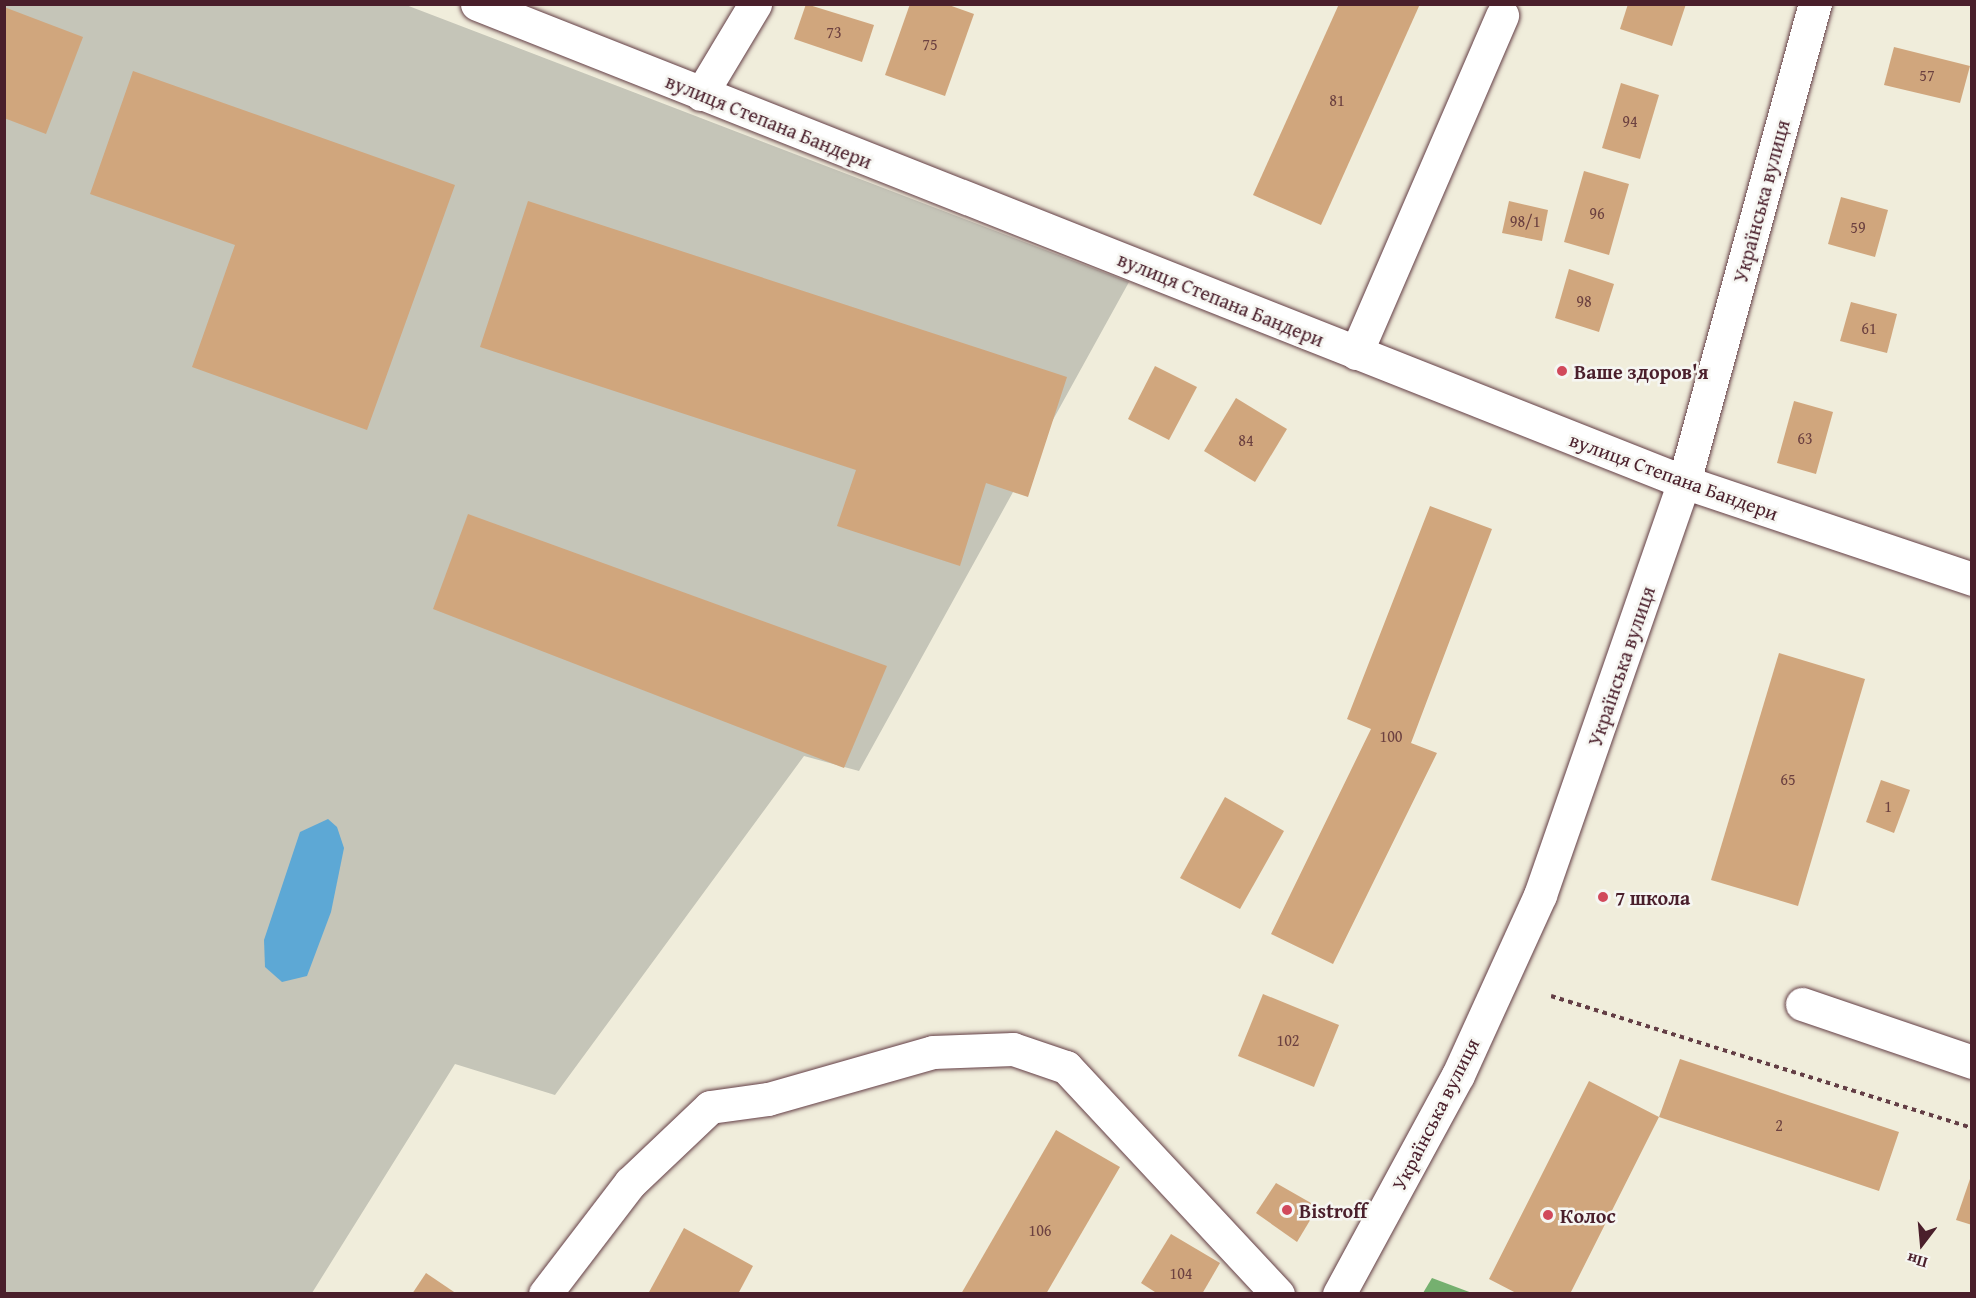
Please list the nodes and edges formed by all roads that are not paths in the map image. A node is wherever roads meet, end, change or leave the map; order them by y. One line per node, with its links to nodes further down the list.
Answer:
1 (477, 4): 5 (street, вулиця Степана Бандери)
2 (755, 4): 5 (street)
3 (1815, 4): 7 (street, Українська вулиця)
4 (1502, 15): 6 (street)
5 (701, 94): 6 (street, вулиця Степана Бандери)
6 (1356, 353): 7 (street, вулиця Степана Бандери)
7 (1684, 482): 8 (street, вулиця Степана Бандери); 13 (street, Українська вулиця)
8 (1971, 579)
9 (1802, 1004): 10 (street)
10 (1971, 1062)
11 (545, 1293): 12 (street)
12 (1278, 1293)
13 (1339, 1293)

